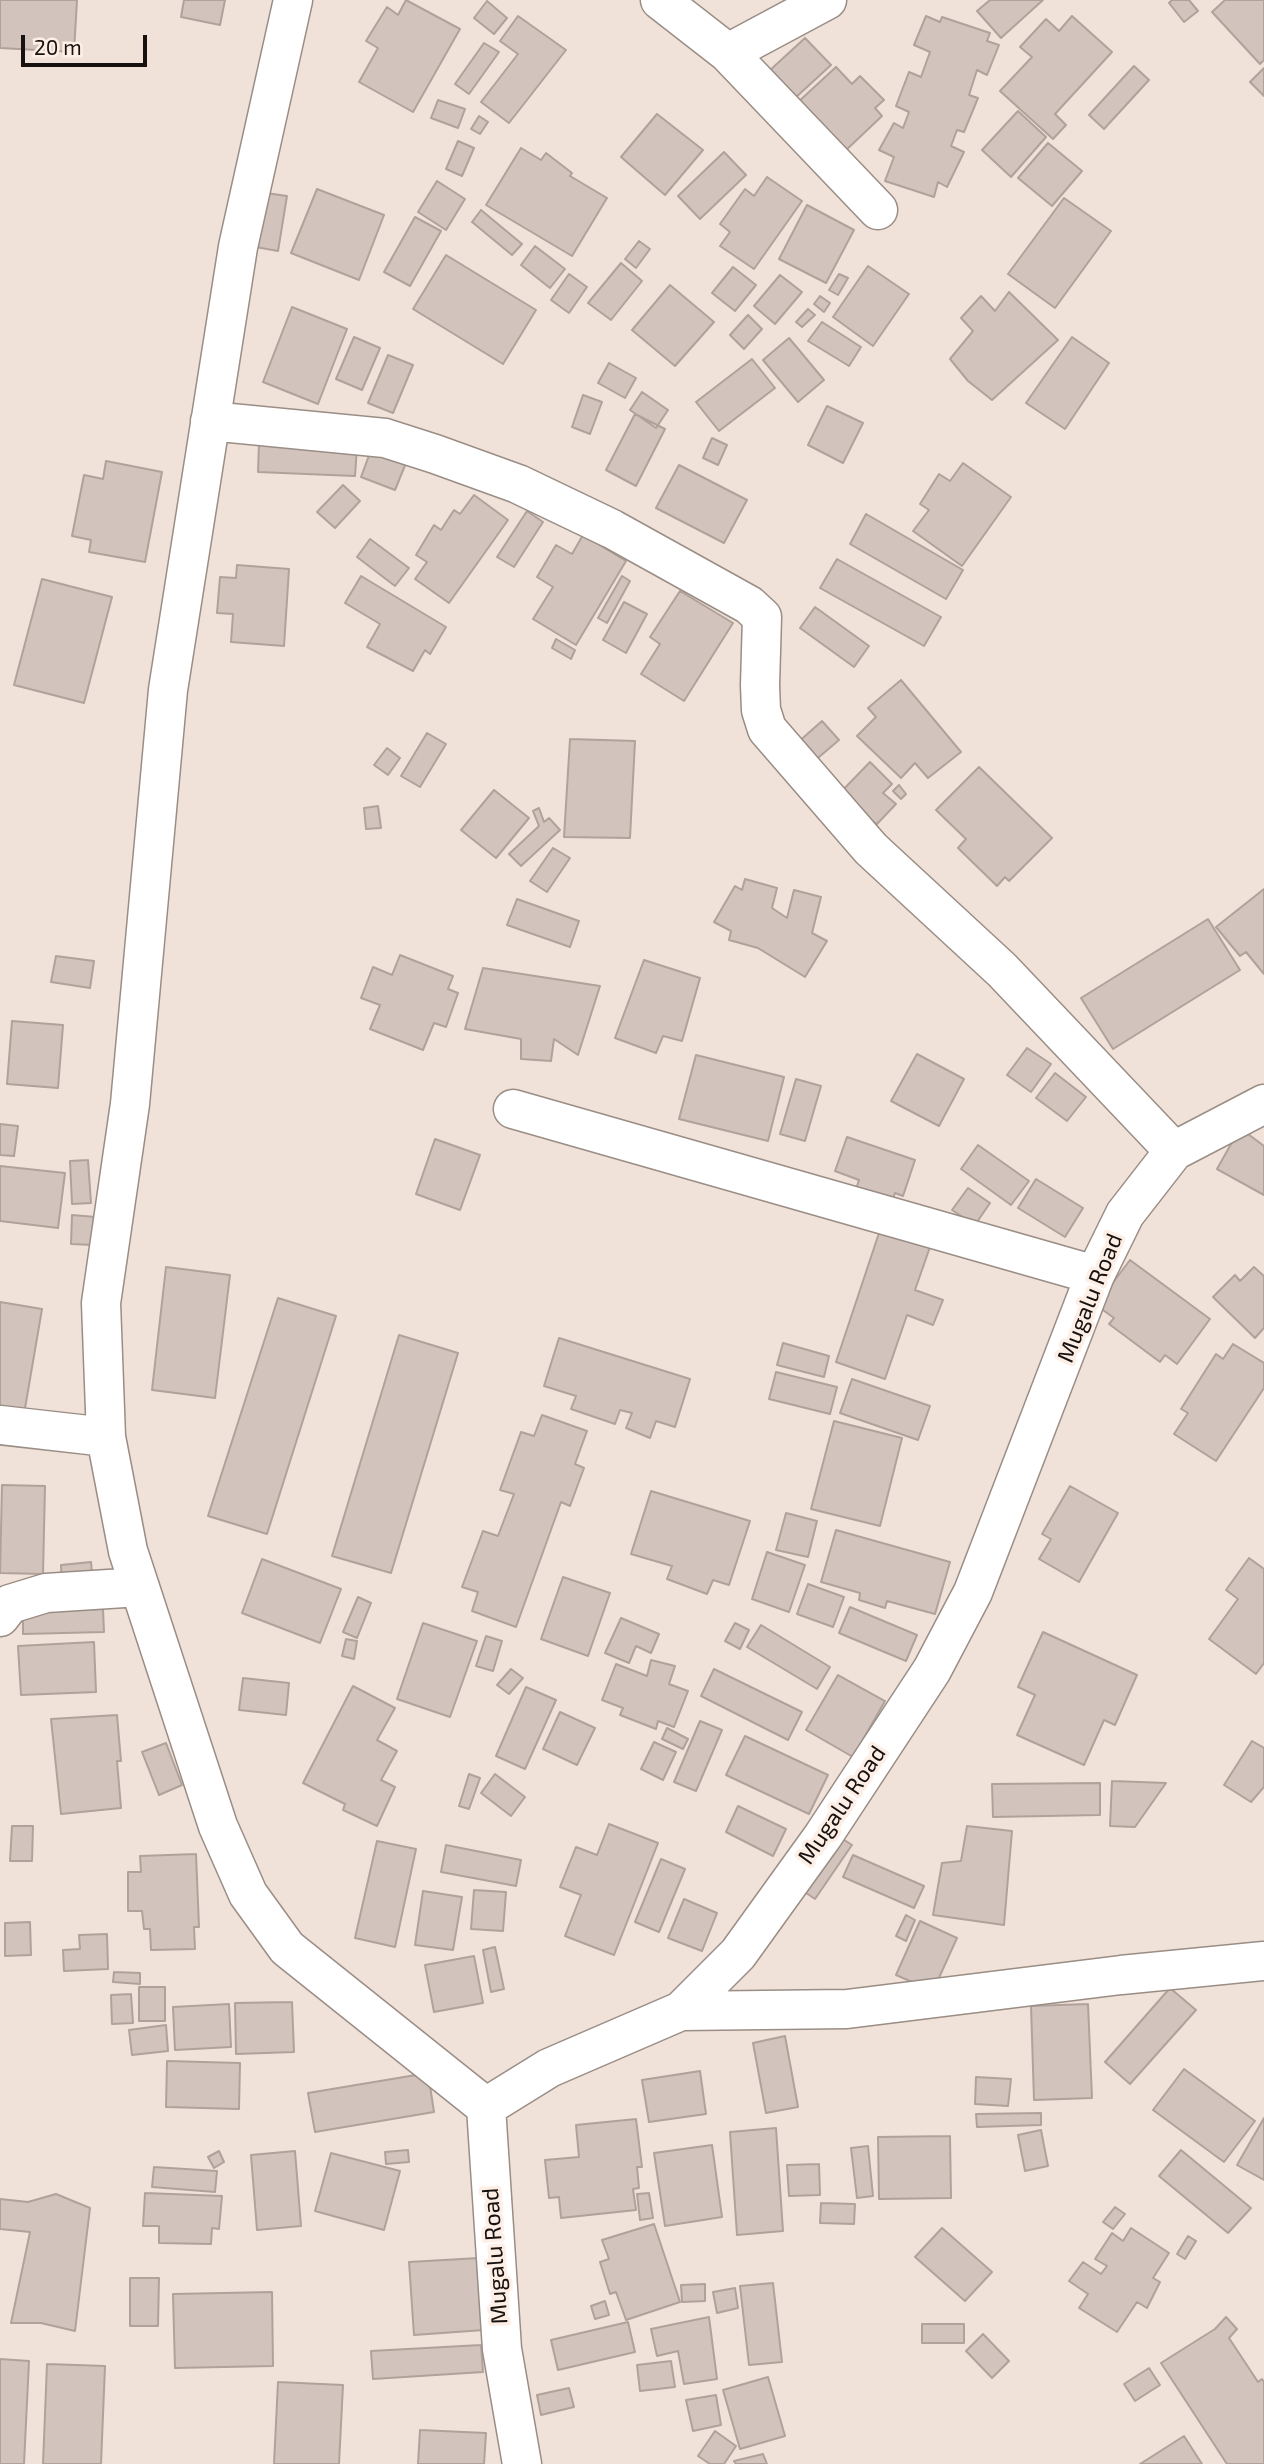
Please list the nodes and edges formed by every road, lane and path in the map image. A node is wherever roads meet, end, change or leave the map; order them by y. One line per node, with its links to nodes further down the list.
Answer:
1 (293, 0): 6 (street)
2 (660, 0): 4 (street)
3 (827, 0): 4 (street)
4 (728, 53): 5 (street)
5 (878, 210)
6 (210, 421): 9 (street); 12 (street)
7 (1264, 1104): 9 (street, Mugalu Road)
8 (513, 1110): 10 (street)
9 (1174, 1151): 10 (street, Mugalu Road)
10 (1095, 1275): 16 (street, Mugalu Road)
11 (0, 1425): 12 (street)
12 (106, 1437): 13 (street)
13 (140, 1587): 14 (street); 17 (street)
14 (0, 1617)
15 (1264, 1961): 16 (street)
16 (681, 2011): 17 (street, Mugalu Road)
17 (486, 2107): 18 (street, Mugalu Road)
18 (522, 2464)

